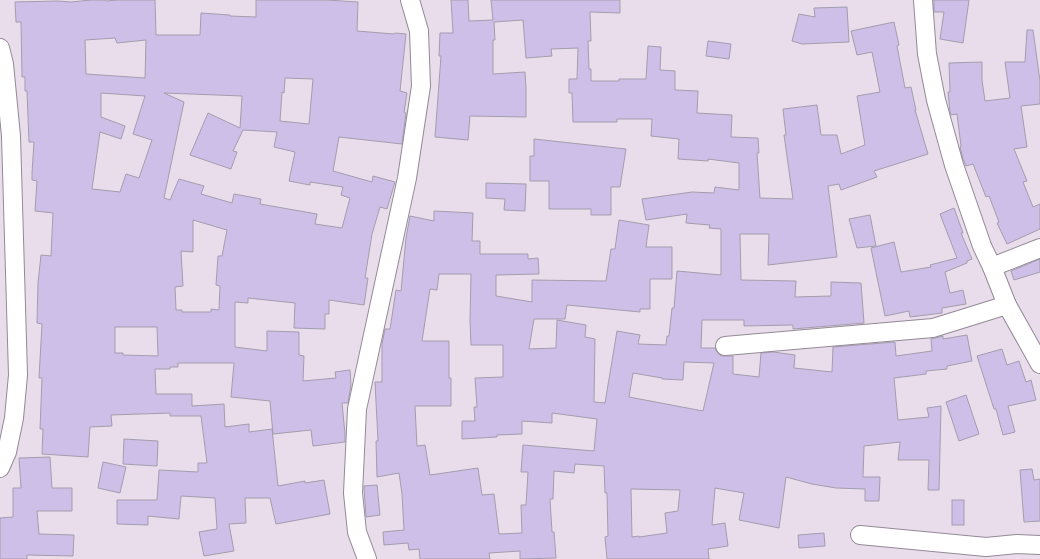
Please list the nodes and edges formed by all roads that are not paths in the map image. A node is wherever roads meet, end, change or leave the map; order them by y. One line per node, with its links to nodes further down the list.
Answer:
1 (410, 0): 12 (street)
2 (923, 0): 5 (street)
3 (0, 48): 9 (street)
4 (1040, 248): 5 (street)
5 (992, 267): 6 (street)
6 (1007, 305): 7 (street); 8 (street)
7 (725, 346)
8 (1040, 364)
9 (0, 468)
10 (860, 535): 11 (street)
11 (1040, 545)
12 (367, 559)

